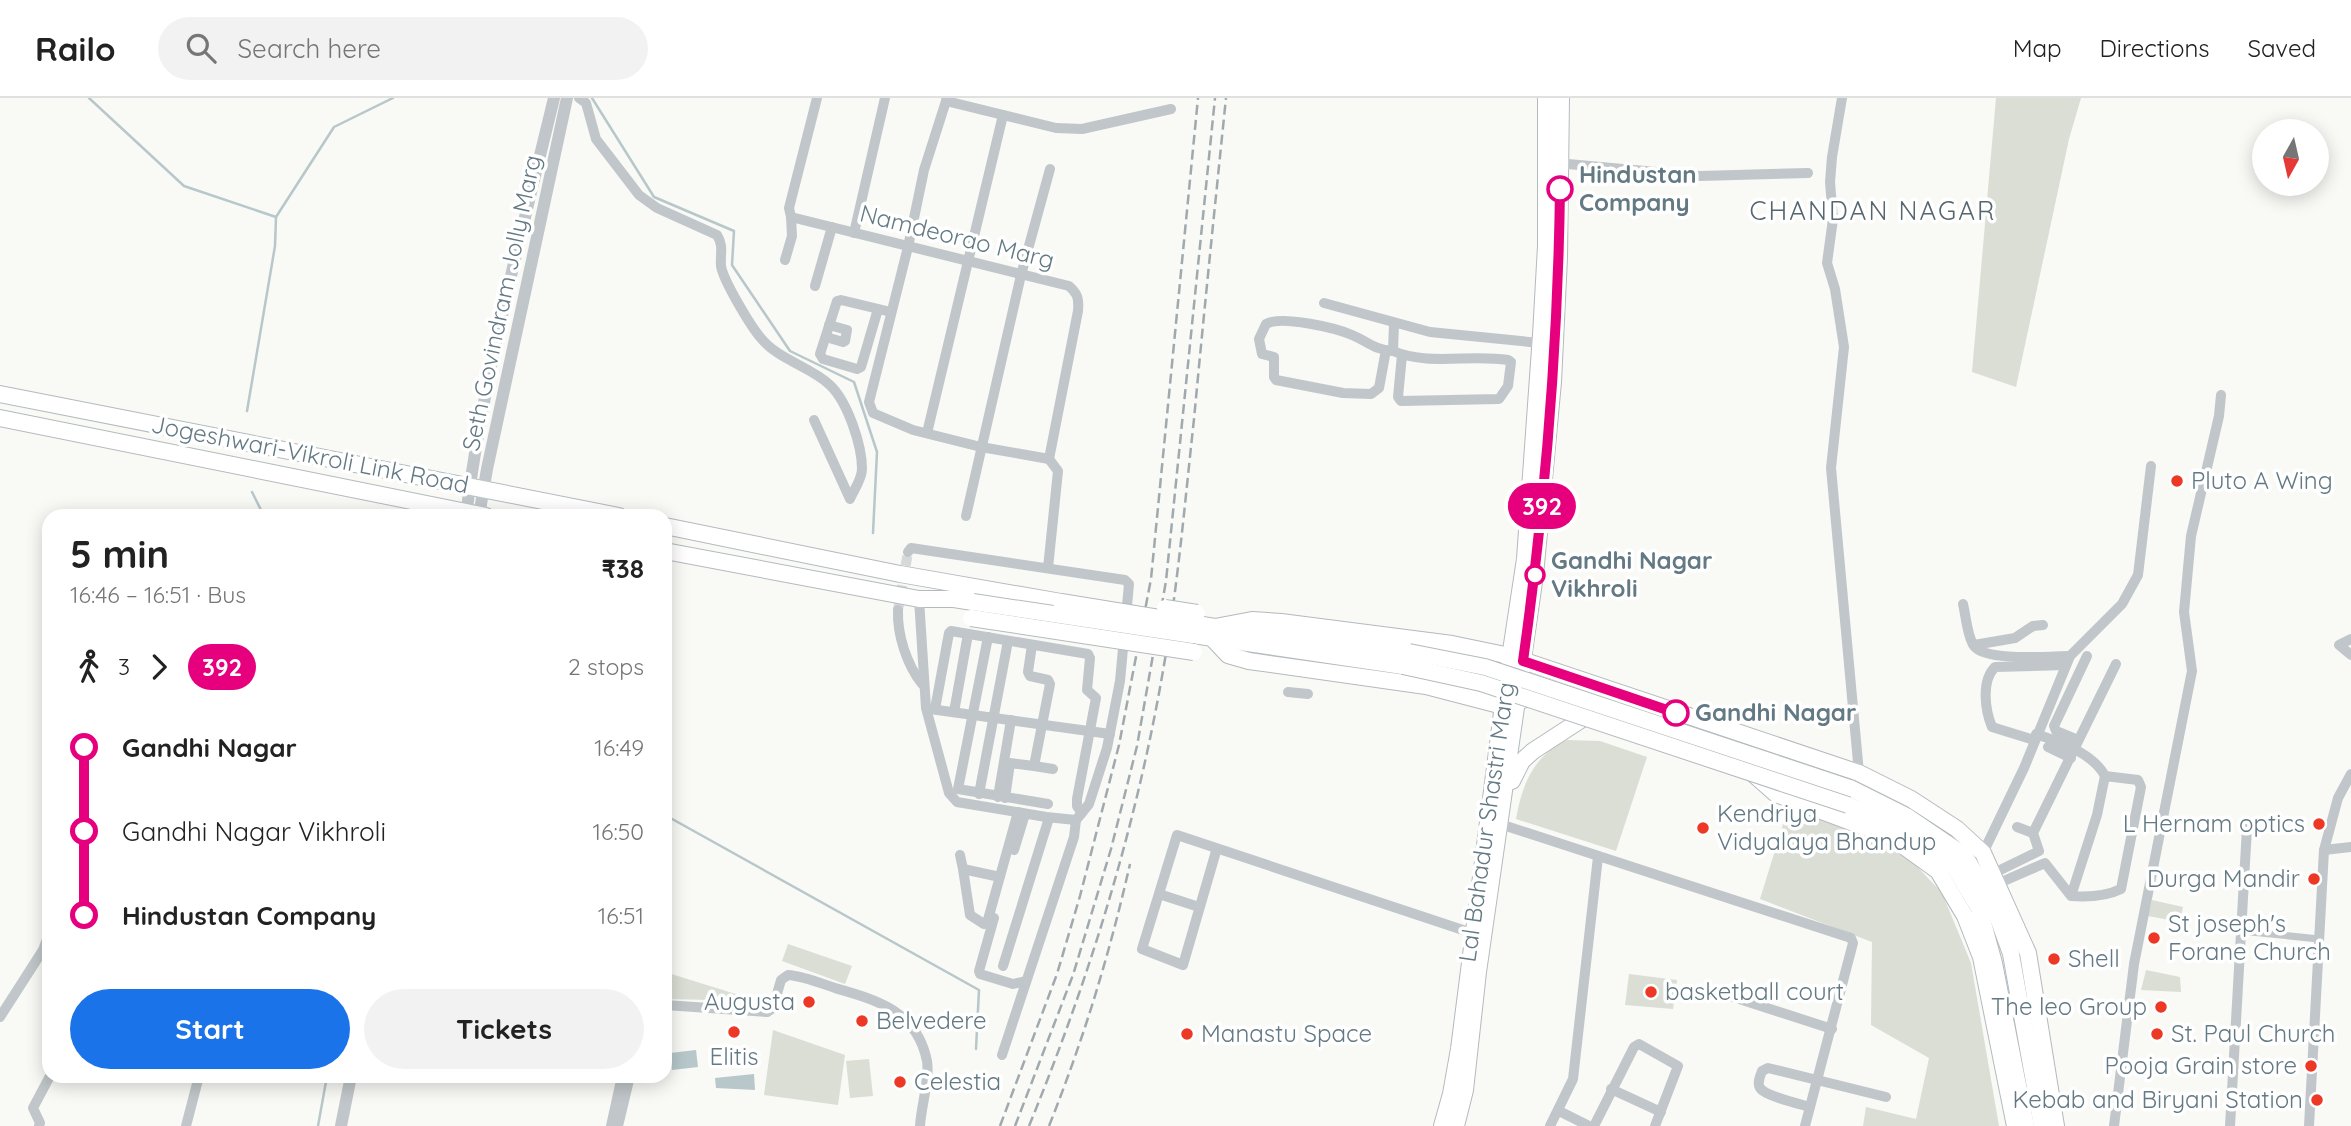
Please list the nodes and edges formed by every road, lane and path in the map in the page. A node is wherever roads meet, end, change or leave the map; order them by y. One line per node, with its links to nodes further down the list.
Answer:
1 (554, 98): 39 (street)
2 (567, 98): 39 (street, Seth Govindram Jolly Marg)
3 (579, 98): 34 (street)
4 (817, 98): 15 (street)
5 (885, 98): 17 (street)
6 (1546, 98): 12 (main road, Lal Bahadur Shastri Marg)
7 (1561, 98): 12 (main road, Lal Bahadur Shastri Marg)
8 (1842, 98): 88 (street)
9 (946, 100): 11 (street); 18 (street)
10 (1171, 109): 11 (street)
11 (1003, 115): 20 (street)
12 (1553, 163): 14 (street); 29 (main road, Lal Bahadur Shastri Marg); 47 (main road, Lal Bahadur Shastri Marg)
13 (1050, 169): 21 (street)
14 (1808, 173)
15 (791, 217): 16 (street, Namdeorao Marg); 19 (street)
16 (832, 228): 17 (street, Namdeorao Marg); 22 (street)
17 (854, 233): 18 (street, Namdeorao Marg)
18 (908, 247): 20 (street, Namdeorao Marg); 25 (street)
19 (785, 260)
20 (968, 262): 21 (street, Namdeorao Marg); 35 (street)
21 (1021, 275): 36 (street); 37 (street, Namdeorao Marg)
22 (815, 286)
23 (1324, 303): 26 (street)
24 (878, 309): 25 (street); 27 (street); 28 (street)
25 (891, 312): 35 (street)
26 (1394, 324): 29 (street); 30 (street)
27 (829, 325): 28 (street); 28 (street)
28 (826, 337)
29 (1541, 342): 47 (main road, Lal Bahadur Shastri Marg)
30 (1394, 352): 30 (street); 30 (street)
31 (0, 394): 39 (main road, Jogeshwari-Vikroli Link Road)
32 (2221, 395): 156 (street)
33 (0, 418): 40 (main road, Jogeshwari-Vikroli Link Road)
34 (814, 420)
35 (927, 433): 36 (street)
36 (981, 447): 37 (street); 43 (street)
37 (1049, 459): 48 (street, Namdeorao Marg)
38 (2151, 466): 65 (street)
39 (477, 487): 41 (street, Seth Govindram Jolly Marg); 42 (main road, Jogeshwari-Vikroli Link Road)
40 (447, 509)
41 (476, 509)
42 (585, 509)
43 (966, 516)
44 (672, 527): 53 (main road, bridge)
45 (672, 552): 49 (main road)
46 (908, 552): 48 (street)
47 (1531, 560): 64 (main road, Lal Bahadur Shastri Marg)
48 (1048, 568): 79 (street)
49 (927, 599): 52 (main road); 67 (street)
50 (1963, 604): 60 (street)
51 (898, 610): 67 (street)
52 (971, 618): 53 (main road, bridge); 55 (main road, bridge); 56 (street); 71 (street); 72 (street)
53 (1195, 624): 55 (main road); 55 (main road)
54 (2043, 625): 60 (street)
55 (1214, 633): 63 (main road); 64 (main road); 70 (main road)
56 (988, 637): 58 (street); 74 (street)
57 (2351, 639): 61 (street)
58 (1008, 641): 59 (street); 75 (street)
59 (1032, 645): 77 (street); 78 (street)
60 (1974, 645): 65 (street)
61 (2351, 655)
62 (2087, 656): 82 (street)
63 (1406, 659): 88 (main road, bridge); 120 (main road, bridge)
64 (1517, 659): 70 (main road, Lal Bahadur Shastri Marg); 88 (main road)
65 (2068, 660): 80 (street); 80 (street)
66 (2116, 664): 82 (street)
67 (923, 685): 71 (street)
68 (1288, 692): 69 (street)
69 (1308, 694)
70 (1510, 704): 73 (main road); 90 (main road, Lal Bahadur Shastri Marg); 116 (main road, Lal Bahadur Shastri Marg)
71 (930, 709): 72 (street); 93 (street)
72 (954, 712): 74 (street)
73 (1593, 712): 90 (main road); 114 (main road)
74 (973, 715): 75 (street); 89 (street)
75 (993, 718): 76 (street); 89 (street)
76 (1011, 720): 77 (street); 83 (street)
77 (1043, 724): 78 (street); 84 (street)
78 (1090, 731): 79 (street); 94 (street)
79 (1110, 734): 94 (street)
80 (2035, 737): 82 (street); 104 (street)
81 (2048, 747): 82 (street)
82 (2075, 749): 87 (street); 99 (street)
83 (1007, 763): 84 (street); 91 (street)
84 (1034, 766): 85 (street)
85 (1053, 769)
86 (2351, 774): 102 (street)
87 (2105, 776): 112 (street); 112 (street)
88 (1855, 781): 104 (main road); 118 (main road)
89 (979, 794): 91 (street)
90 (1505, 796): 96 (main road, Lal Bahadur Shastri Marg)
91 (1001, 797): 92 (street)
92 (1048, 804)
93 (1021, 813): 95 (street); 109 (street); 122 (street)
94 (1079, 816): 95 (street); 122 (street)
95 (1049, 818): 121 (street)
96 (1500, 824): 106 (street); 146 (main road, Lal Bahadur Shastri Marg)
97 (2017, 827): 99 (street)
98 (2247, 828): 115 (street)
99 (2033, 834): 103 (street)
100 (2351, 847): 102 (street)
101 (1217, 848): 111 (street); 113 (street); 116 (street)
102 (2324, 850): 117 (street)
103 (2039, 851): 107 (street); 110 (street)
104 (1983, 853): 110 (main road)
105 (960, 855): 108 (street)
106 (1598, 857): 126 (street); 137 (street)
107 (2045, 863): 110 (street); 112 (street)
108 (963, 869): 109 (street); 109 (street)
109 (1000, 877)
110 (1997, 885): 118 (main road); 155 (main road)
111 (1159, 894): 113 (street); 113 (street)
112 (2071, 896)
113 (1199, 907)
114 (1969, 929): 120 (main road); 152 (main road)
115 (2241, 931): 117 (street); 157 (street)
116 (1472, 933): 145 (main road, Lal Bahadur Shastri Marg)
117 (2319, 939): 158 (street)
118 (2010, 951): 154 (main road)
119 (42, 952): 125 (street)
120 (1992, 954): 153 (main road)
121 (1003, 966)
122 (1026, 981): 127 (street)
123 (1727, 995): 126 (street)
124 (672, 1005): 144 (street)
125 (0, 1017)
126 (1832, 1029): 128 (street)
127 (1002, 1055)
128 (1816, 1082): 135 (street); 136 (street); 136 (street)
129 (46, 1083): 139 (street)
130 (198, 1083): 140 (street)
131 (350, 1083): 141 (street)
132 (620, 1083): 142 (street)
133 (628, 1083): 143 (street)
134 (1611, 1089): 138 (street); 138 (street); 149 (street)
135 (1886, 1097)
136 (1810, 1107): 151 (street)
137 (1559, 1111): 147 (street); 148 (street)
138 (1661, 1112): 150 (street)
139 (39, 1126)
140 (186, 1126)
141 (341, 1126)
142 (611, 1126)
143 (618, 1126)
144 (920, 1126)
145 (1442, 1126)
146 (1456, 1126)
147 (1550, 1126)
148 (1589, 1126)
149 (1594, 1126)
150 (1655, 1126)
151 (1805, 1126)
152 (2015, 1126)
153 (2026, 1126)
154 (2042, 1126)
155 (2056, 1126)
156 (2114, 1126)
157 (2230, 1126)
158 (2309, 1126)

